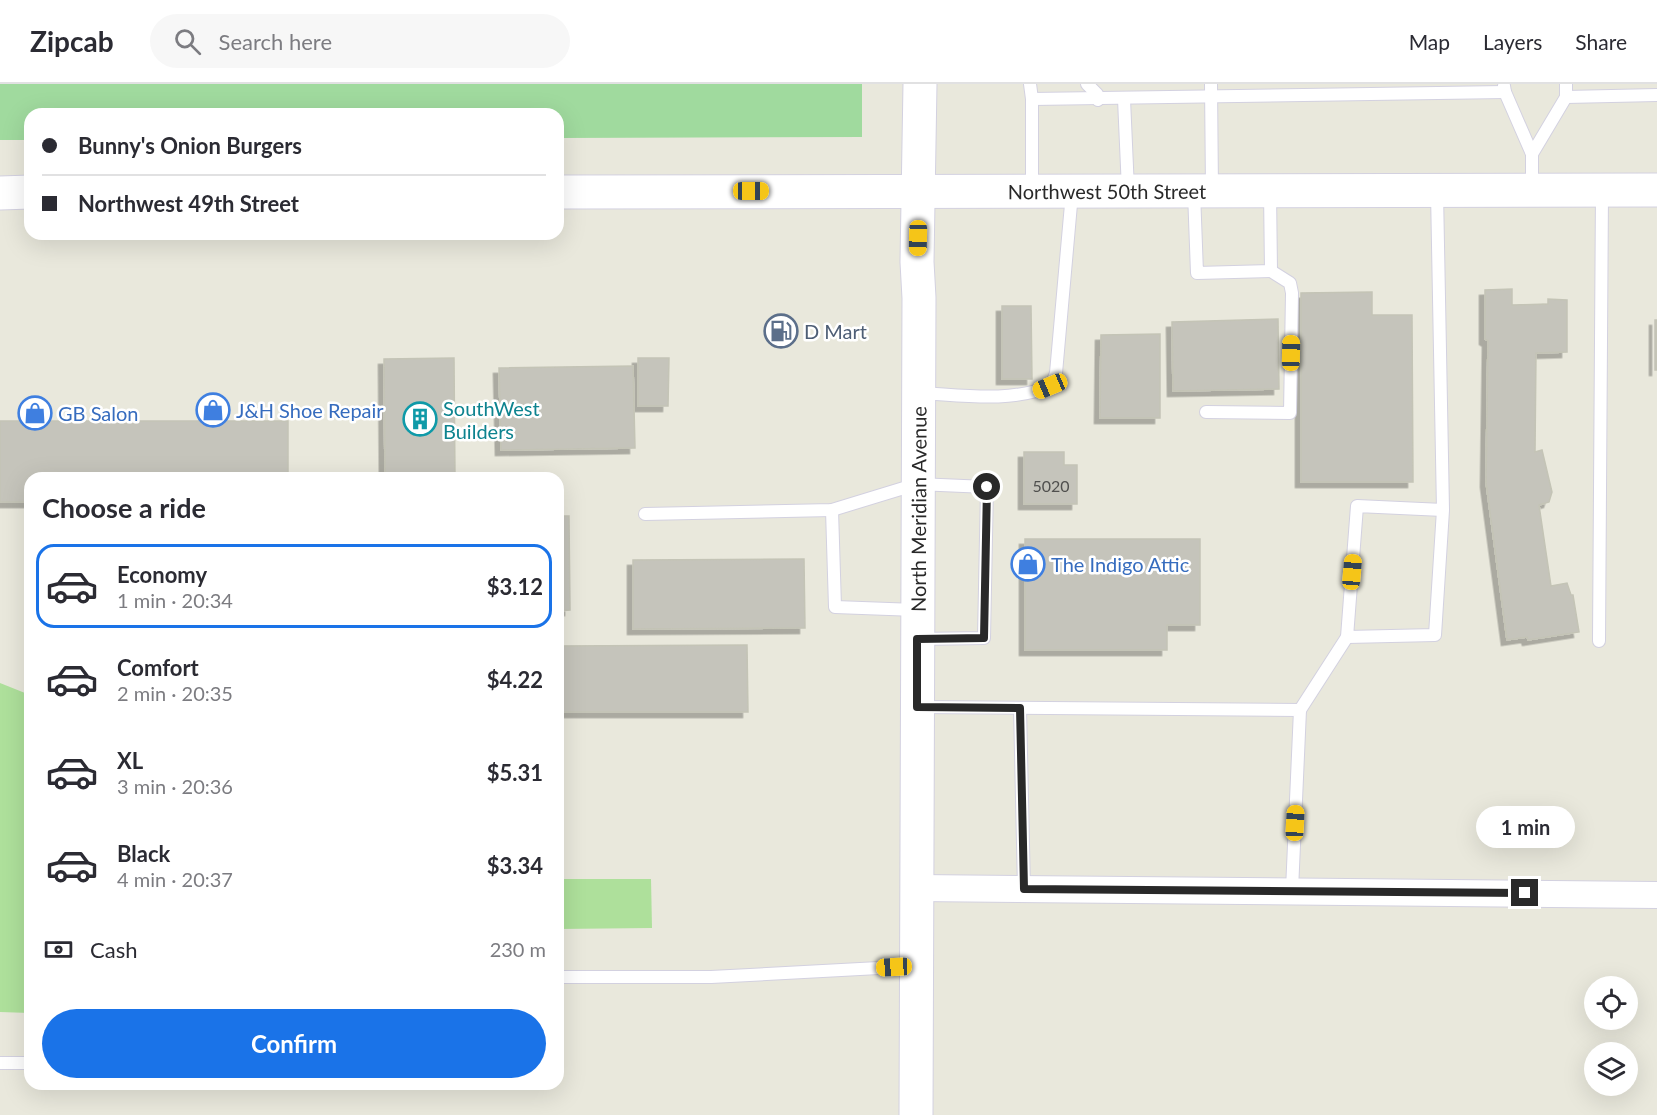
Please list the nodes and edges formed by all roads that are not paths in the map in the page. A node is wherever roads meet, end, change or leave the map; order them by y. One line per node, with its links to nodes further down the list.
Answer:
1 (920, 84): 21 (main road, North Meridian Avenue)
2 (1030, 84): 10 (lane)
3 (1087, 84): 7 (lane)
4 (1211, 84): 9 (lane)
5 (1504, 88): 9 (lane); 12 (lane)
6 (1566, 90): 8 (lane); 12 (lane)
7 (1099, 92): 10 (lane); 11 (lane)
8 (1657, 95)
9 (1211, 97): 11 (lane); 16 (lane)
10 (1032, 99): 13 (lane)
11 (1124, 99): 15 (lane)
12 (1532, 154): 18 (lane)
13 (1032, 190): 14 (main road, Northwest 50th Street); 21 (main road, Northwest 50th Street)
14 (1072, 190): 15 (main road, Northwest 50th Street); 27 (lane)
15 (1128, 190): 16 (main road, Northwest 50th Street)
16 (1203, 190): 17 (main road, Northwest 50th Street); 26 (lane)
17 (1270, 190): 22 (main road, Northwest 50th Street); 26 (lane)
18 (1532, 190): 19 (main road, Northwest 50th Street); 22 (main road, Northwest 50th Street)
19 (1602, 190): 20 (main road, Northwest 50th Street); 35 (lane)
20 (1657, 190)
21 (919, 191): 24 (main road, Northwest 50th Street); 27 (main road, North Meridian Avenue)
22 (1437, 191): 31 (lane)
23 (24, 192): 25 (main road)
24 (564, 192)
25 (0, 193)
26 (1271, 271): 28 (lane)
27 (918, 393): 29 (main road, North Meridian Avenue)
28 (1206, 412)
29 (917, 484): 30 (lane); 33 (main road, North Meridian Avenue); 33 (lane)
30 (832, 510): 32 (lane); 33 (lane)
31 (1443, 510): 34 (lane); 34 (lane)
32 (645, 514)
33 (917, 624): 36 (main road, North Meridian Avenue)
34 (1347, 637): 38 (lane)
35 (1599, 641)
36 (917, 707): 37 (lane); 39 (main road, North Meridian Avenue)
37 (1020, 708): 38 (lane); 40 (lane)
38 (1300, 710): 41 (lane)
39 (917, 888): 40 (street); 43 (main road, North Meridian Avenue)
40 (1024, 889): 41 (street)
41 (1292, 890): 42 (street)
42 (1657, 895)
43 (917, 966): 44 (lane); 47 (main road, North Meridian Avenue)
44 (564, 977)
45 (0, 1063): 46 (lane)
46 (24, 1063)
47 (916, 1115)

